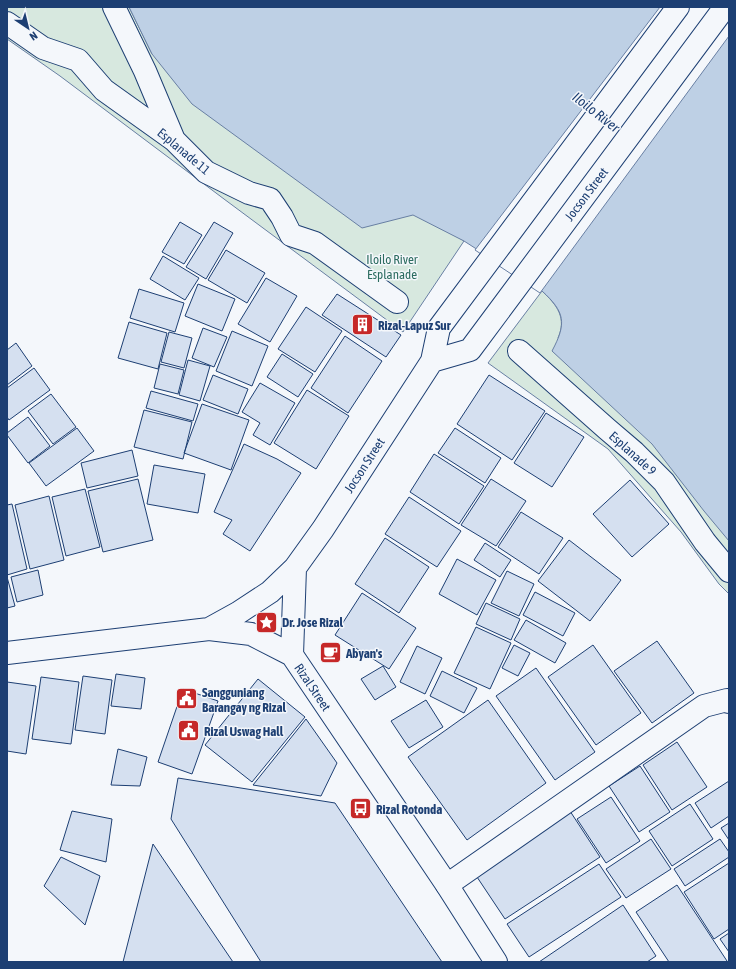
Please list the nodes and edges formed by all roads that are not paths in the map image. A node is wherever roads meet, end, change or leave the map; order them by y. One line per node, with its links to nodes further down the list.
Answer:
1 (114, 7): 5 (main road)
2 (678, 7): 8 (main road, Jocson Street)
3 (725, 7): 8 (main road, Jocson Street)
4 (7, 23): 5 (main road, Esplanade 11)
5 (174, 140): 6 (main road, Esplanade 11)
6 (397, 302)
7 (519, 351): 10 (main road, Esplanade 9)
8 (432, 361): 9 (main road, Jocson Street)
9 (295, 568): 11 (main road, Jocson Street); 13 (main road)
10 (729, 571)
11 (209, 629): 12 (main road, Rizal Street); 13 (main road, Rizal Street)
12 (7, 653)
13 (292, 655): 15 (main road, Rizal Street)
14 (729, 702): 15 (main road)
15 (447, 885): 16 (main road, Rizal Street)
16 (496, 962)

